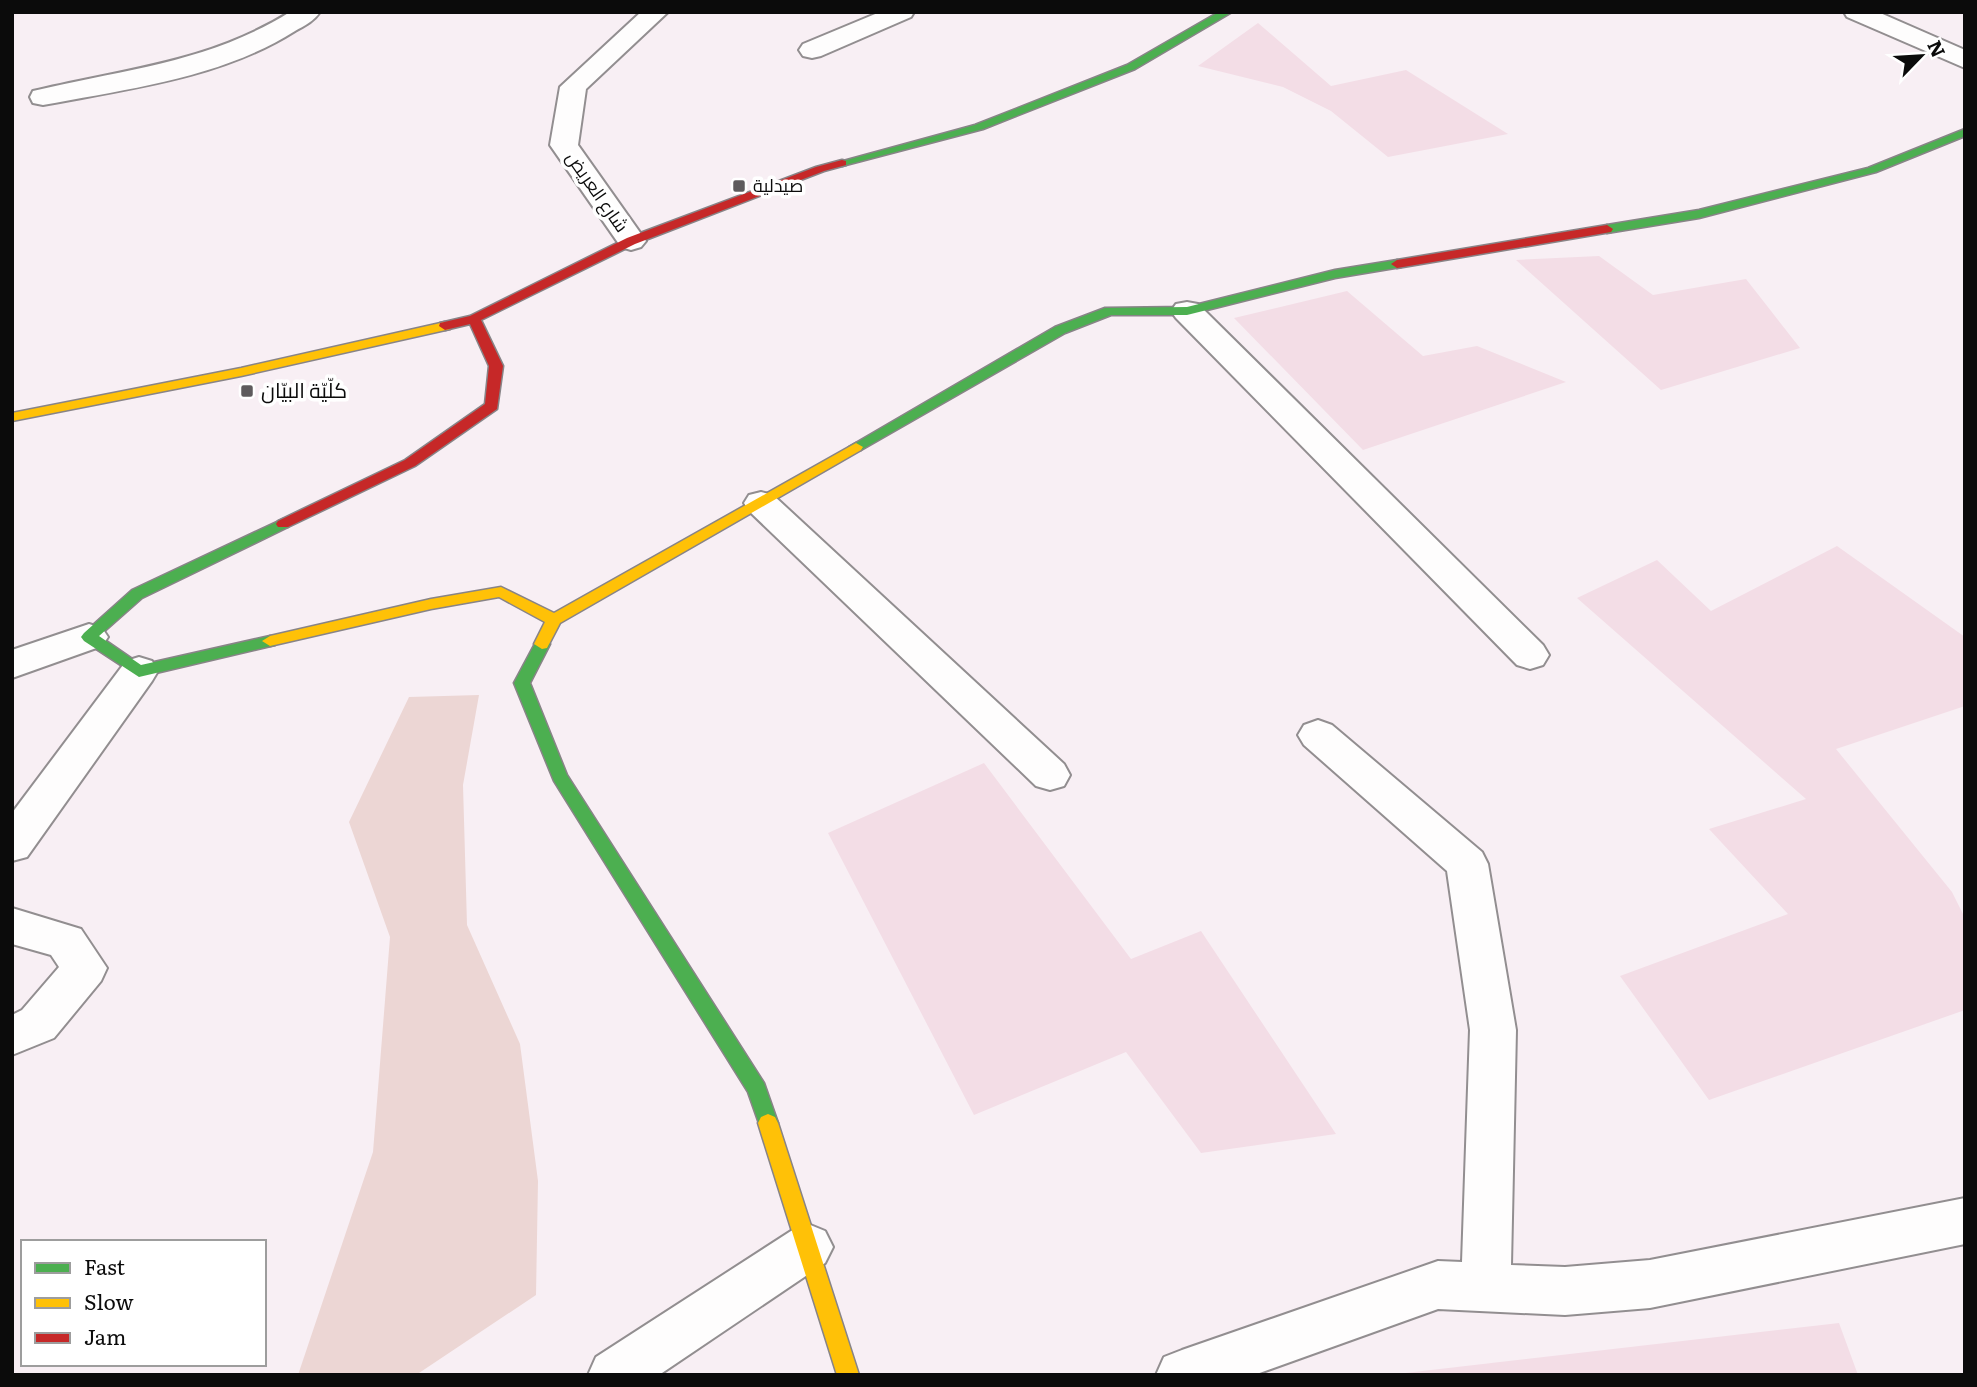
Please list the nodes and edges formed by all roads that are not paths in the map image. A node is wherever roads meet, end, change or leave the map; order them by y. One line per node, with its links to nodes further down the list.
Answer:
1 (308, 12): 8 (street)
2 (656, 12): 10 (street, شارع العريض)
3 (902, 12): 6 (street)
4 (1227, 12): 10 (street)
5 (1856, 12): 7 (street)
6 (812, 50)
7 (1965, 60)
8 (43, 97)
9 (1965, 132): 11 (street)
10 (631, 241): 12 (street)
11 (1187, 311): 14 (street); 17 (street)
12 (474, 319): 13 (street); 16 (street)
13 (12, 417)
14 (761, 503): 15 (street); 21 (street)
15 (554, 620): 19 (street); 26 (street)
16 (89, 637): 18 (street); 19 (street)
17 (1530, 654)
18 (12, 664)
19 (139, 671): 22 (street)
20 (1318, 735): 27 (street)
21 (1050, 775)
22 (12, 845)
23 (12, 926): 24 (street)
24 (12, 1036)
25 (1965, 1221): 27 (street)
26 (808, 1247): 28 (street); 29 (street)
27 (1486, 1288): 30 (street)
28 (614, 1375)
29 (848, 1375)
30 (1182, 1375)

